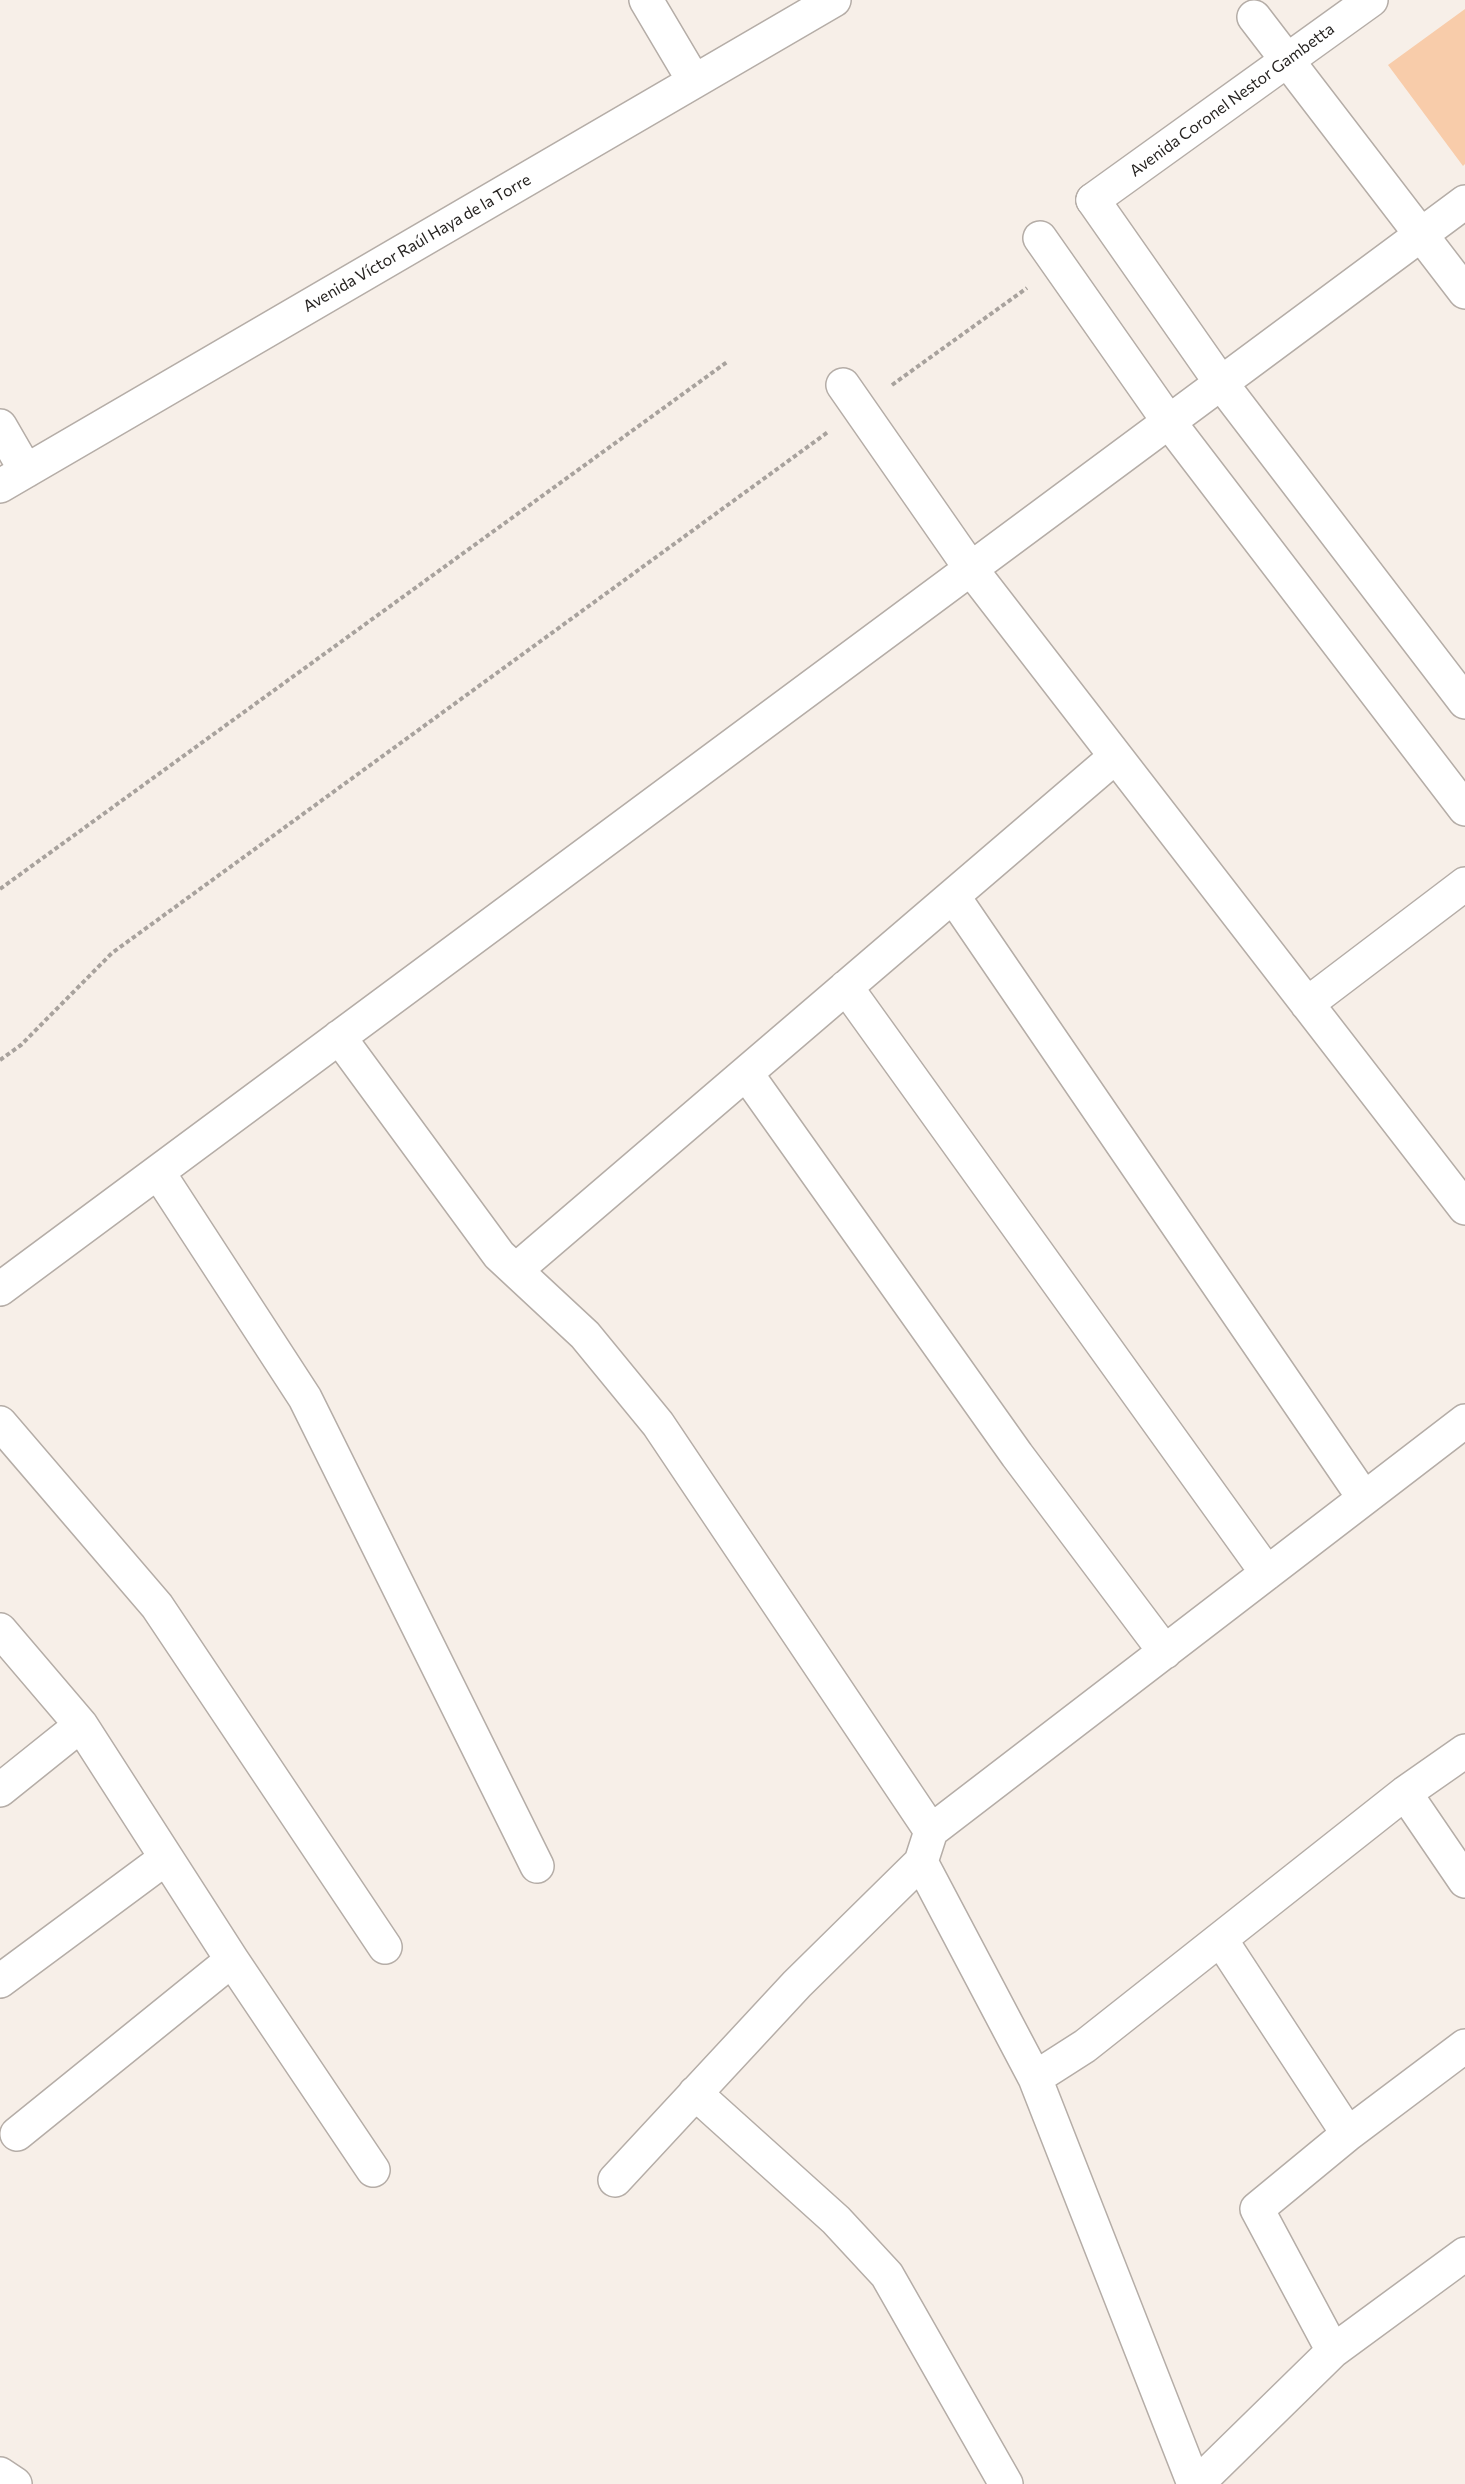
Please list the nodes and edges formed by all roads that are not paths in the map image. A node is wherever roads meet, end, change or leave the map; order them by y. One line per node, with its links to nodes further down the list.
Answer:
1 (646, 0): 6 (main road)
2 (834, 0): 6 (main road, Avenida Víctor Raúl Haya de la Torre)
3 (1371, 0): 5 (main road, Avenida Coronel Nestor Gambetta)
4 (1254, 17): 5 (main road)
5 (1287, 61): 8 (main road); 11 (main road, Avenida Coronel Nestor Gambetta)
6 (694, 81): 15 (main road, Avenida Víctor Raúl Haya de la Torre)
7 (1465, 202): 8 (main road)
8 (1421, 235): 10 (main road); 11 (main road)
9 (1040, 238): 13 (main road)
10 (1465, 292)
11 (1221, 383): 13 (main road); 17 (main road)
12 (851, 397): 16 (main road)
13 (1169, 422): 16 (main road); 19 (main road)
14 (0, 426): 15 (main road)
15 (13, 479)
16 (971, 569): 18 (main road); 24 (main road)
17 (1465, 702)
18 (1115, 757): 21 (main road); 23 (main road)
19 (1465, 809)
20 (1465, 884): 23 (main road)
21 (952, 896): 22 (main road); 32 (main road)
22 (846, 987): 25 (main road); 33 (main road)
23 (1307, 1004): 27 (main road)
24 (339, 1038): 26 (main road); 28 (main road)
25 (746, 1073): 28 (main road); 35 (main road)
26 (158, 1172): 29 (main road); 43 (main road)
27 (1465, 1208)
28 (516, 1270): 40 (main road)
29 (0, 1288)
30 (1465, 1421): 32 (main road)
31 (0, 1423): 46 (main road)
32 (1364, 1498): 33 (main road)
33 (1267, 1573): 35 (main road)
34 (0, 1630): 36 (main road)
35 (1165, 1652): 40 (main road)
36 (81, 1725): 38 (main road); 41 (main road)
37 (1465, 1751): 39 (main road)
38 (0, 1790)
39 (1405, 1794): 44 (main road); 45 (main road)
40 (931, 1831): 42 (main road)
41 (166, 1858): 47 (main road); 48 (main road)
42 (921, 1862): 50 (main road); 51 (main road)
43 (537, 1866)
44 (1465, 1881)
45 (1221, 1940): 50 (main road); 53 (main road)
46 (385, 1947)
47 (232, 1960): 52 (main road); 54 (main road)
48 (0, 1981)
49 (1465, 2046): 53 (main road)
50 (1035, 2078): 61 (main road)
51 (695, 2092): 55 (main road); 60 (main road)
52 (17, 2134)
53 (1348, 2134): 57 (main road)
54 (373, 2170)
55 (615, 2180)
56 (1465, 2254): 57 (main road)
57 (1333, 2351): 61 (main road)
58 (0, 2474): 59 (main road)
59 (15, 2484)
60 (1006, 2484)
61 (1195, 2484)

